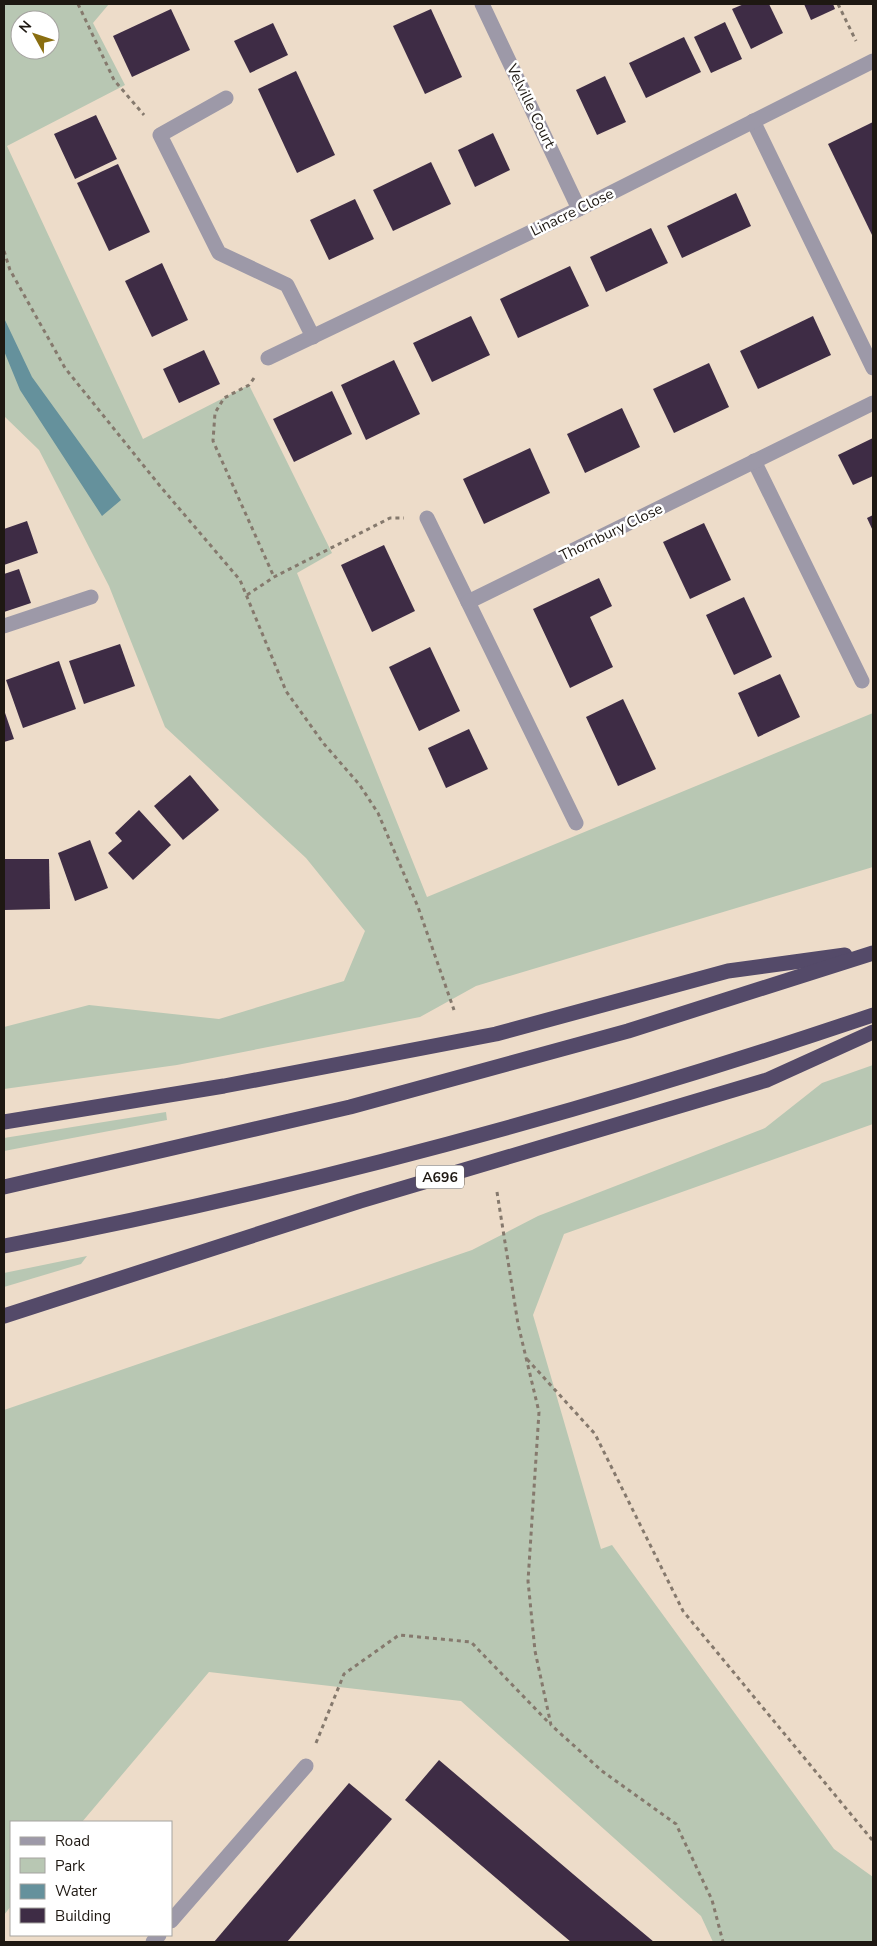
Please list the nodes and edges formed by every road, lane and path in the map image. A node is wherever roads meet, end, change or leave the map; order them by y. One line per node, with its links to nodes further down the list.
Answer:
1 (78, 4): 7 (path)
2 (482, 4): 8 (street, Velville Court)
3 (838, 4): 4 (path)
4 (870, 63): 6 (street, Linacre Close)
5 (226, 98): 7 (street)
6 (753, 121): 8 (street, Linacre Close); 12 (street)
7 (160, 135): 10 (street)
8 (580, 209): 10 (street, Linacre Close)
9 (4, 251): 17 (path)
10 (313, 336): 11 (street, Linacre Close)
11 (268, 358): 16 (path)
12 (873, 368)
13 (873, 403): 14 (street, Thornbury Close)
14 (754, 461): 19 (street, Thornbury Close); 21 (street)
15 (427, 518): 16 (path); 19 (street)
16 (274, 577): 17 (path)
17 (247, 595): 24 (path)
18 (91, 597): 20 (street)
19 (468, 602): 22 (street)
20 (4, 626)
21 (862, 681)
22 (576, 823)
23 (873, 952): 27 (highway); 28 (highway)
24 (454, 1010)
25 (873, 1016): 30 (highway, A696)
26 (873, 1032): 31 (highway, A696)
27 (4, 1122)
28 (4, 1187)
29 (497, 1192): 32 (path)
30 (4, 1246)
31 (4, 1316)
32 (527, 1359): 33 (path); 35 (path)
33 (551, 1725): 34 (path); 37 (path)
34 (306, 1766): 36 (street)
35 (873, 1840)
36 (172, 1920)
37 (724, 1942)

